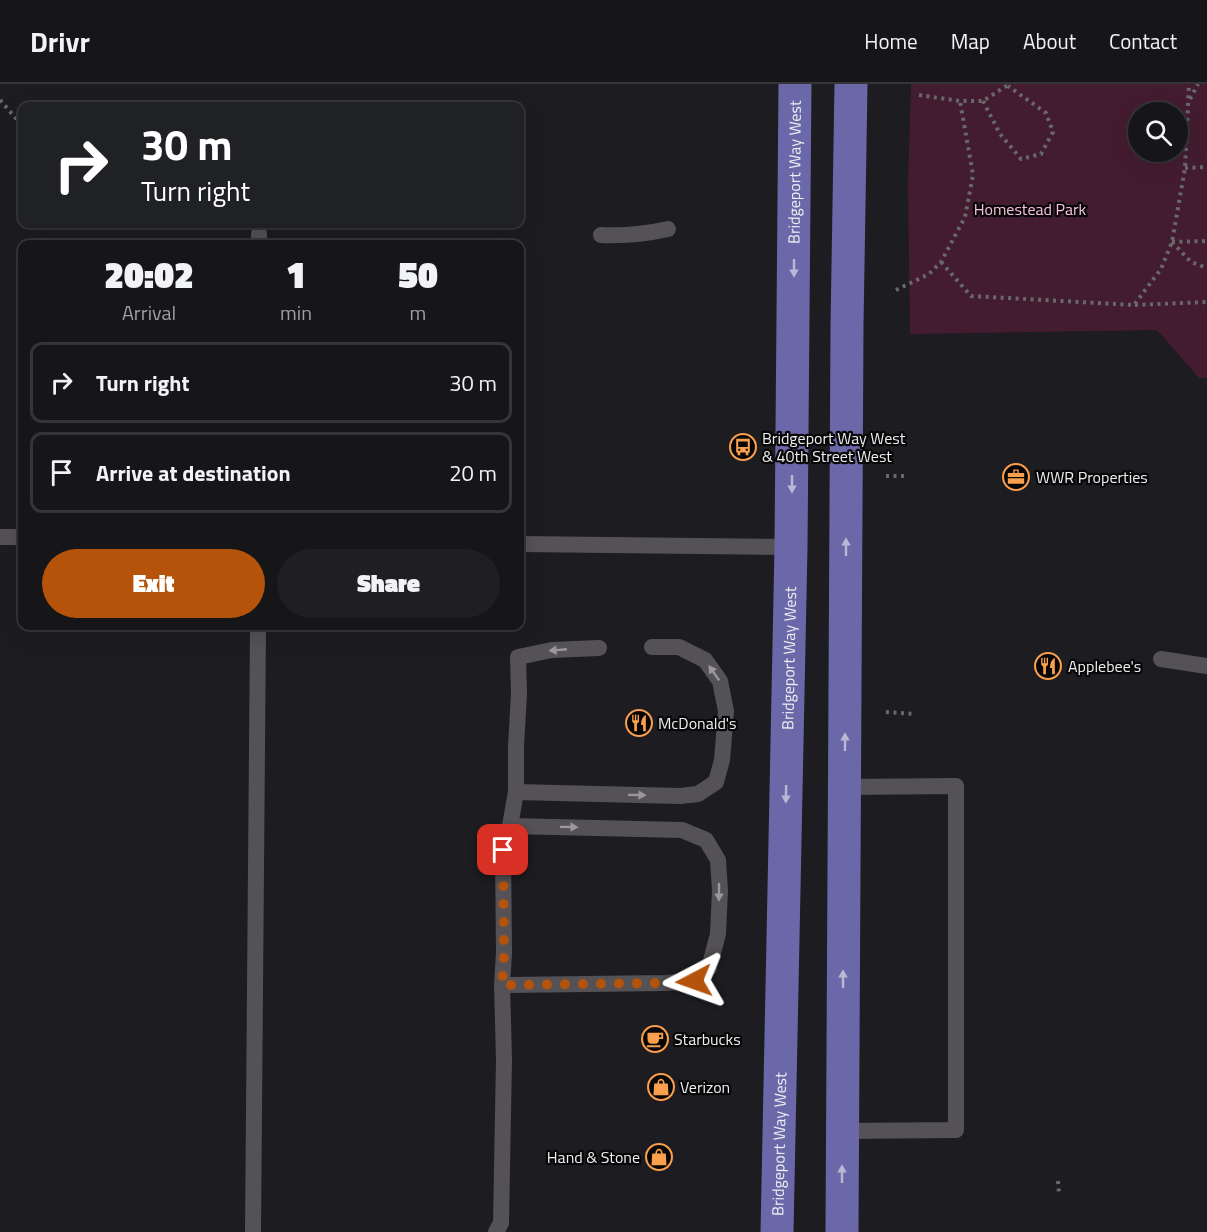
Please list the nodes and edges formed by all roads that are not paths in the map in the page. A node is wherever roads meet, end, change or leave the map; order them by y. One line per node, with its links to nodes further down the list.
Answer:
1 (795, 84): 8 (main road, Bridgeport Way West, one-way to 8)
2 (851, 84): 14 (main road, one-way to 2)
3 (668, 229): 4 (lane)
4 (601, 235)
5 (0, 537): 6 (lane)
6 (18, 537)
7 (524, 543): 8 (lane)
8 (791, 547): 21 (main road, Bridgeport Way West, one-way to 21)
9 (258, 630): 20 (lane)
10 (652, 647): 15 (lane, one-way to 10)
11 (599, 648): 15 (lane, one-way to 15)
12 (1161, 659): 13 (lane)
13 (1207, 666)
14 (844, 787): 18 (main road, one-way to 14); 18 (lane)
15 (516, 792): 16 (lane)
16 (510, 826): 17 (lane); 17 (lane, one-way to 17)
17 (502, 985): 19 (lane)
18 (842, 1131): 22 (main road, one-way to 18)
19 (504, 1229)
20 (254, 1232)
21 (777, 1232)
22 (842, 1232)

